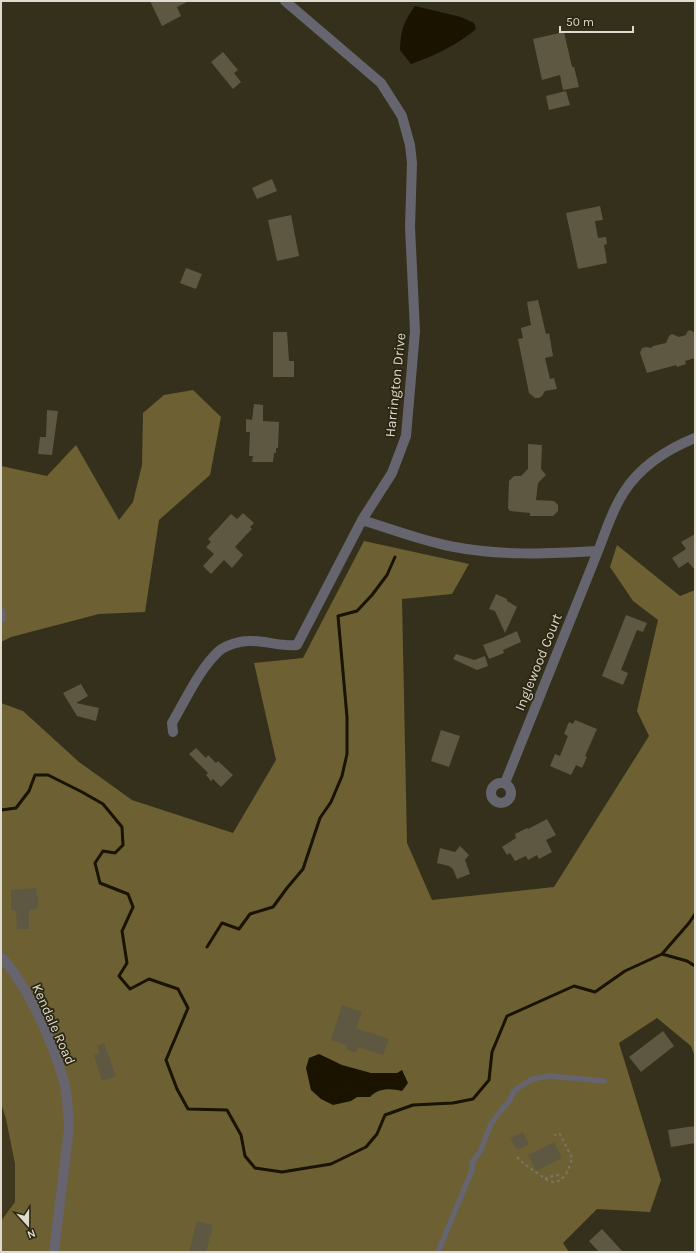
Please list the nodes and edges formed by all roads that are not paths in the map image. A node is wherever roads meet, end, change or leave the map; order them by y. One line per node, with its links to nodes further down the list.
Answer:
1 (285, 1): 3 (street, Harrington Drive)
2 (695, 438): 4 (street, Inglewood Court)
3 (362, 520): 4 (street); 7 (street, Harrington Drive)
4 (598, 551): 8 (street, Inglewood Court)
5 (1, 613): 6 (street)
6 (1, 618)
7 (173, 732)
8 (505, 783)
9 (1, 957): 11 (street, Kendale Road)
10 (604, 1081): 12 (lane)
11 (54, 1252)
12 (438, 1252)

